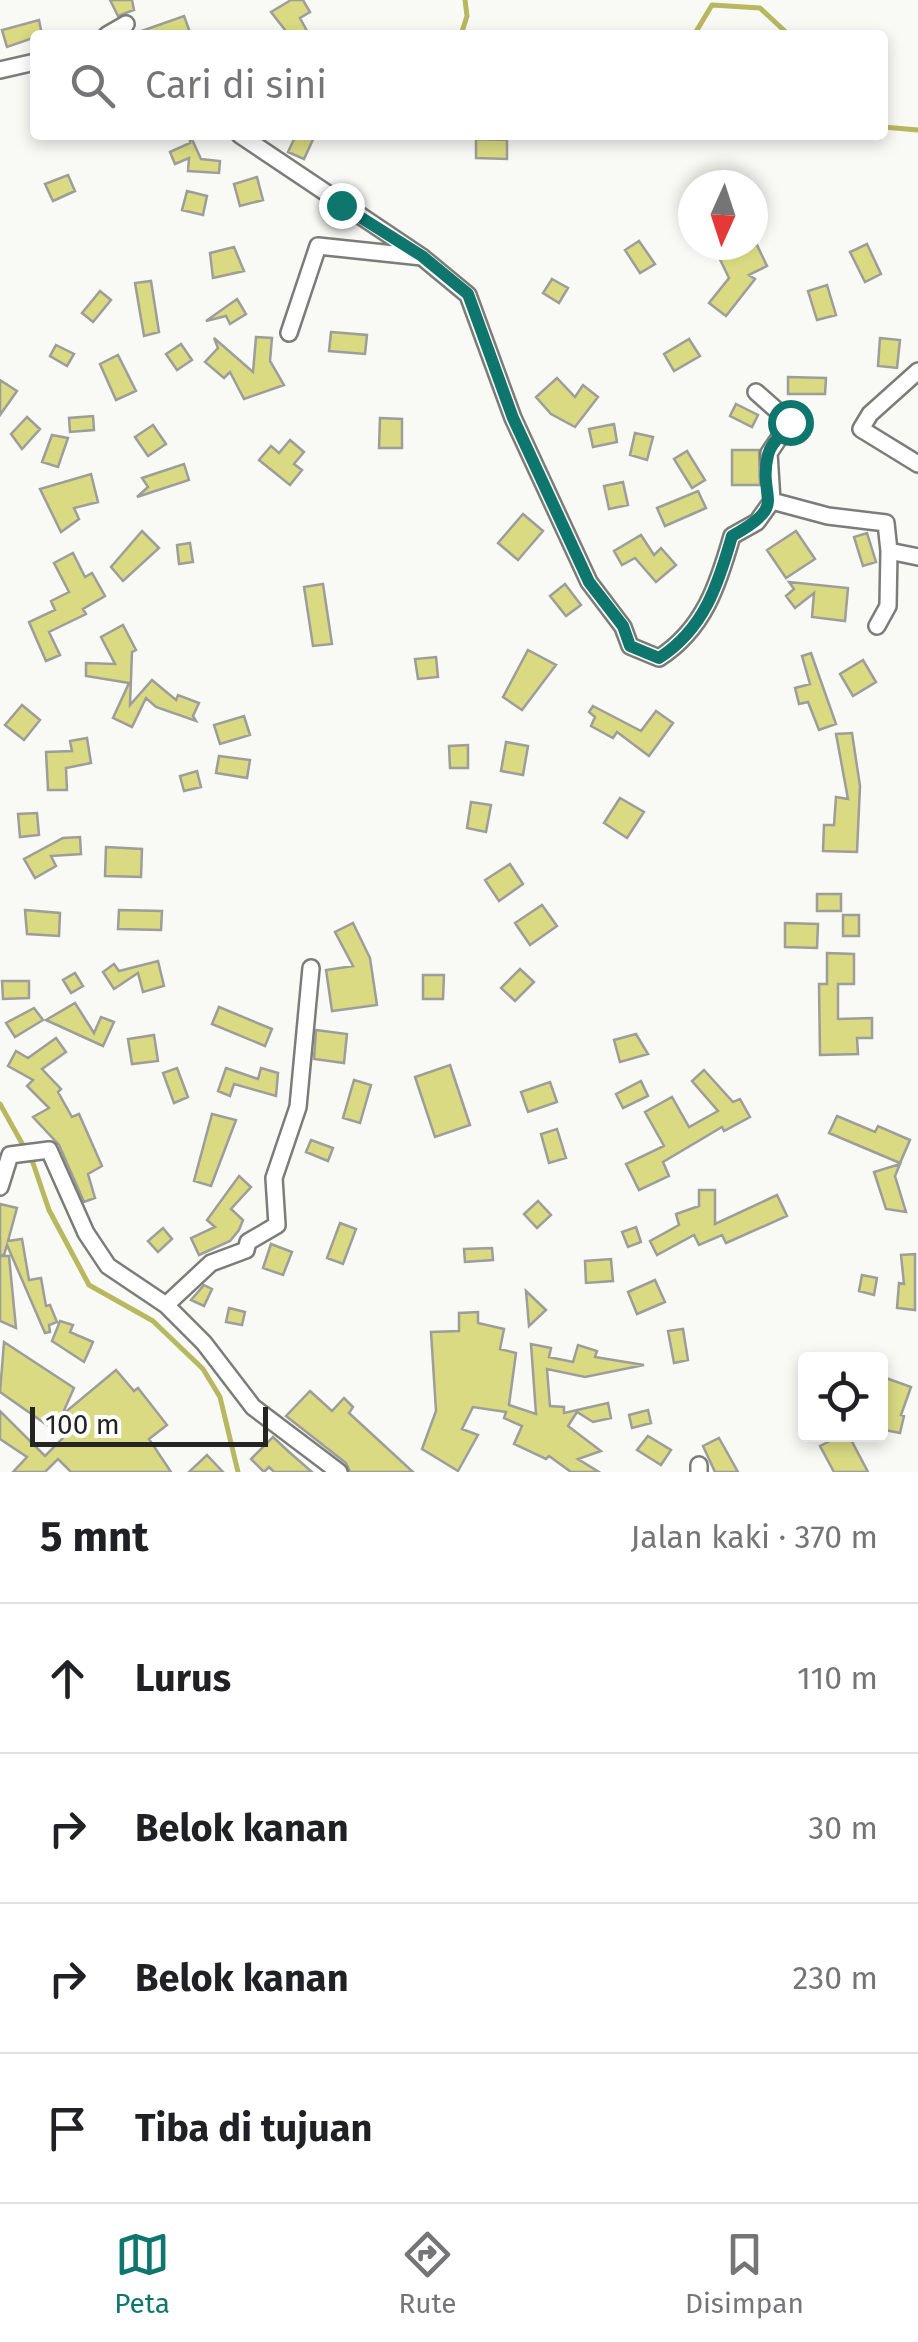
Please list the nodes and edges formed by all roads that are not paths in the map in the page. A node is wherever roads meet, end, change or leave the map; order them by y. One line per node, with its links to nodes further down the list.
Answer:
1 (126, 24): 2 (street)
2 (115, 30)
3 (30, 63): 4 (street)
4 (0, 70)
5 (248, 140): 6 (street)
6 (422, 256): 7 (street); 11 (street)
7 (290, 334)
8 (918, 371): 10 (street)
9 (756, 392): 11 (street)
10 (918, 464)
11 (772, 501): 12 (street)
12 (889, 551): 13 (street); 14 (street)
13 (918, 557)
14 (877, 626)
15 (310, 968): 17 (street)
16 (0, 1188): 17 (street)
17 (166, 1305): 18 (street)
18 (339, 1472)

